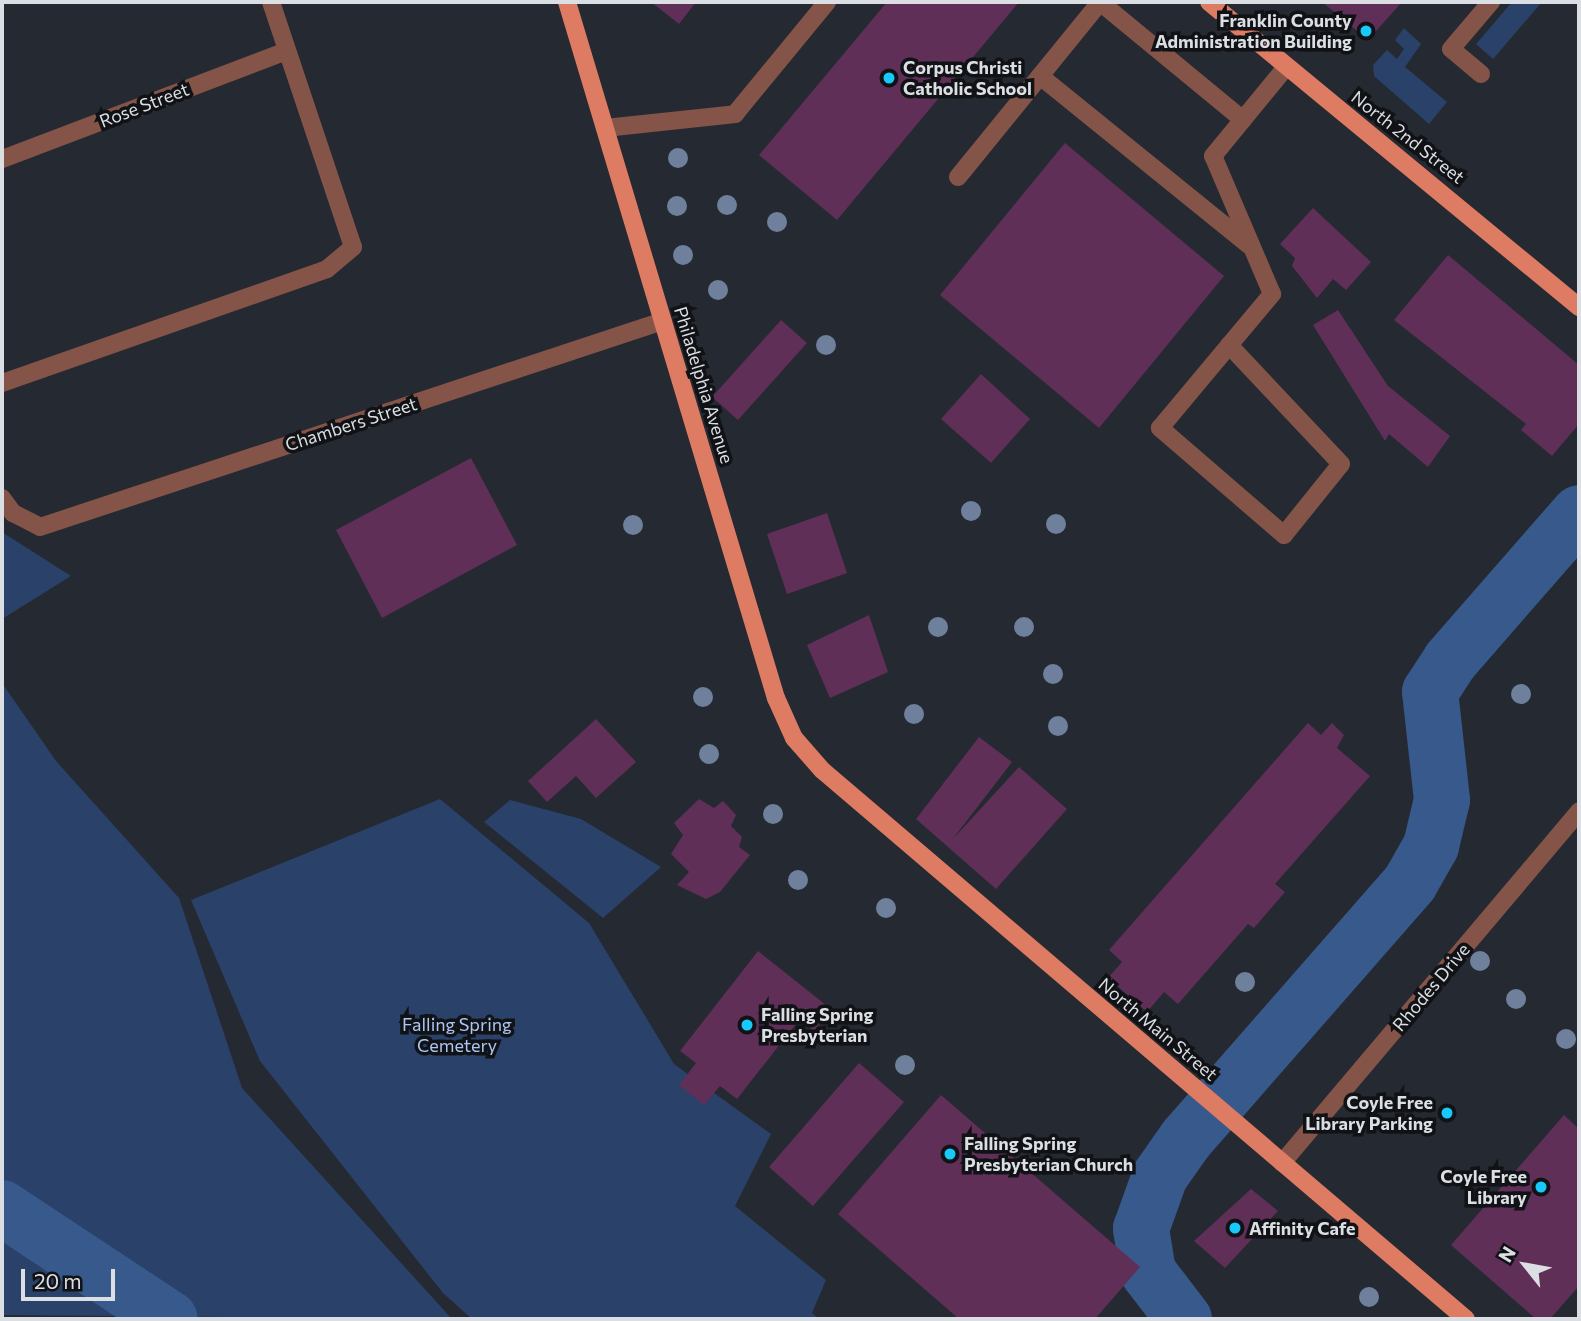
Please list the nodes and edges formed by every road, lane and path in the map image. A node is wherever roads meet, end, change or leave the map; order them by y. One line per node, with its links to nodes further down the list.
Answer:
1 (271, 2): 7 (street)
2 (567, 2): 12 (main road, Philadelphia Avenue)
3 (827, 2): 12 (street)
4 (1100, 2): 10 (street); 11 (street)
5 (1209, 2): 8 (main road, North 2nd Street)
6 (1491, 2): 9 (street)
7 (286, 51): 13 (street, Rose Street); 19 (street)
8 (1286, 67): 11 (street); 16 (main road, North 2nd Street)
9 (1481, 75)
10 (1040, 76): 14 (street); 15 (street)
11 (1243, 120): 15 (street)
12 (605, 128): 17 (main road, Philadelphia Avenue)
13 (2, 159)
14 (958, 177)
15 (1252, 247): 18 (street)
16 (1579, 307)
17 (663, 321): 20 (street, Chambers Street); 21 (main road, Philadelphia Avenue)
18 (1229, 345): 18 (street)
19 (2, 383)
20 (2, 498)
21 (822, 770): 23 (main road, North Main Street)
22 (1579, 811): 23 (street, Rhodes Drive)
23 (1282, 1163): 24 (main road, North Main Street)
24 (1466, 1319)

